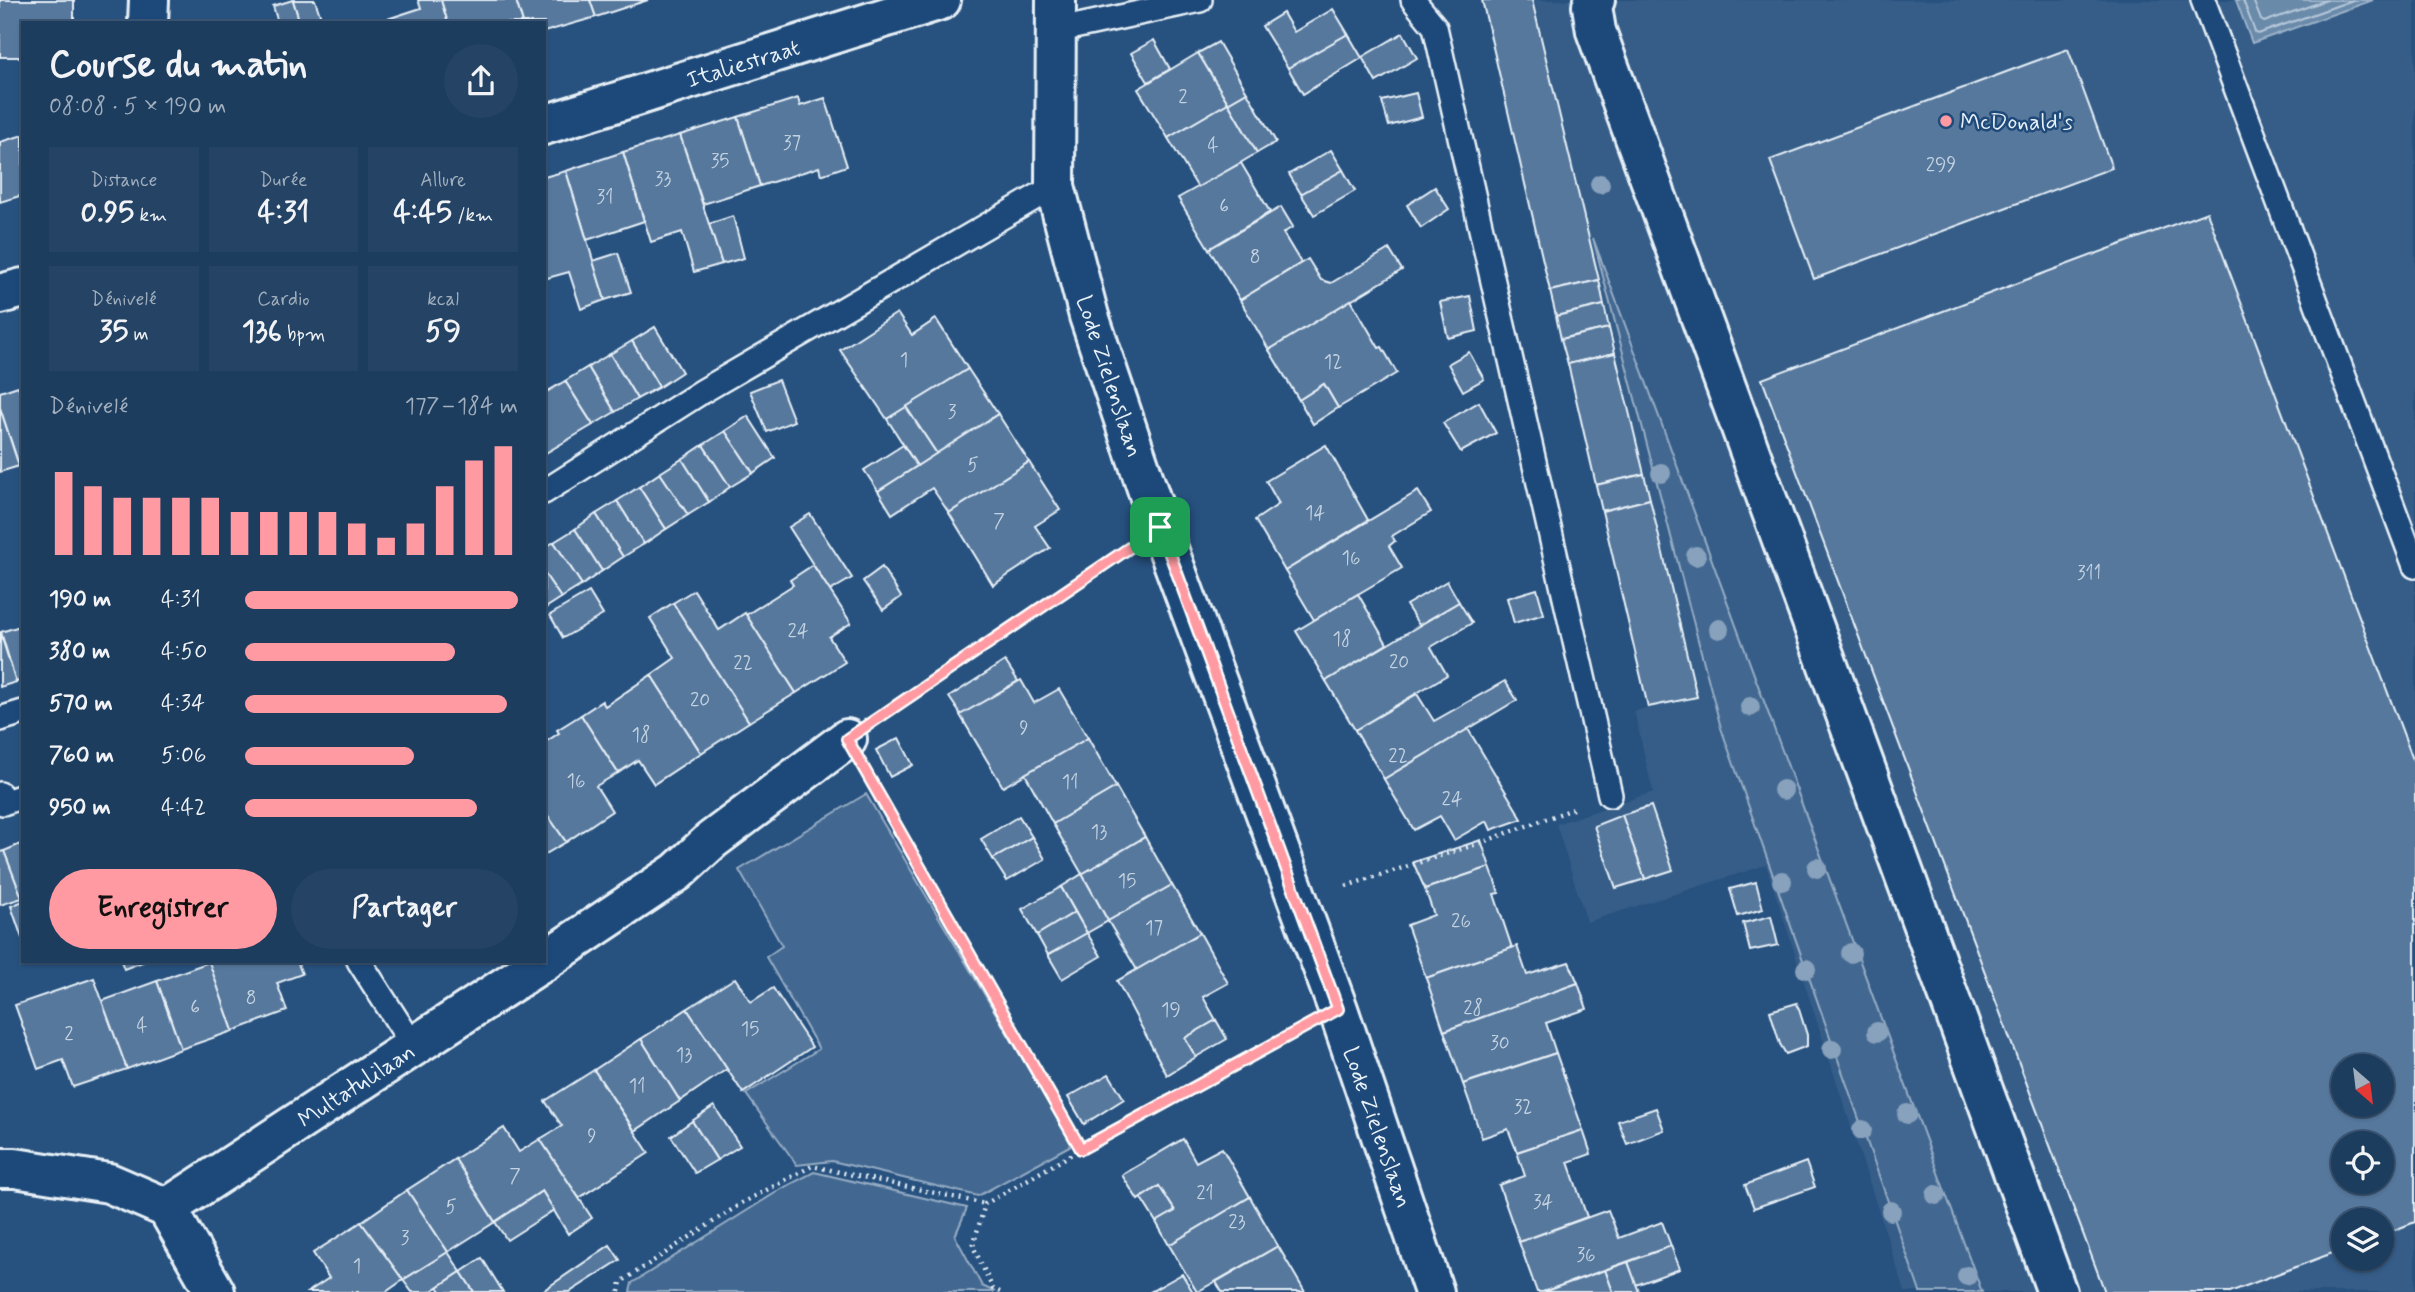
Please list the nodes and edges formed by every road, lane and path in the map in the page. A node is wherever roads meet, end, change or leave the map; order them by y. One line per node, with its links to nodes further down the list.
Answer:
1 (149, 0): 8 (street)
2 (941, 0): 9 (street, Italiestraat)
3 (1200, 0): 7 (lane)
4 (1413, 0): 20 (lane)
5 (1595, 0): 36 (street)
6 (2203, 0): 15 (lane)
7 (1055, 15): 10 (street, Lode Zielenslaan)
8 (148, 21)
9 (546, 124)
10 (1055, 186): 13 (lane); 14 (street, Lode Zielenslaan)
11 (21, 289): 12 (street)
12 (0, 294)
13 (546, 491)
14 (1160, 527): 18 (path); 22 (street, Lode Zielenslaan)
15 (2415, 566)
16 (21, 713): 17 (lane)
17 (0, 719)
18 (847, 739): 23 (street, Multatulilaan); 28 (path)
19 (0, 794): 21 (lane)
20 (1610, 795): 22 (path)
21 (21, 797)
22 (1297, 902): 26 (street, Lode Zielenslaan)
23 (546, 960)
24 (360, 963): 27 (lane)
25 (541, 963): 27 (street, Multatulilaan)
26 (1338, 1009): 28 (path); 35 (street, Lode Zielenslaan)
27 (414, 1047): 31 (street, Multatulilaan)
28 (1081, 1149): 30 (path)
29 (0, 1168): 31 (street)
30 (985, 1204): 33 (path); 34 (path)
31 (167, 1208): 32 (street)
32 (215, 1292)
33 (619, 1292)
34 (1000, 1292)
35 (1434, 1292)
36 (2057, 1292)

